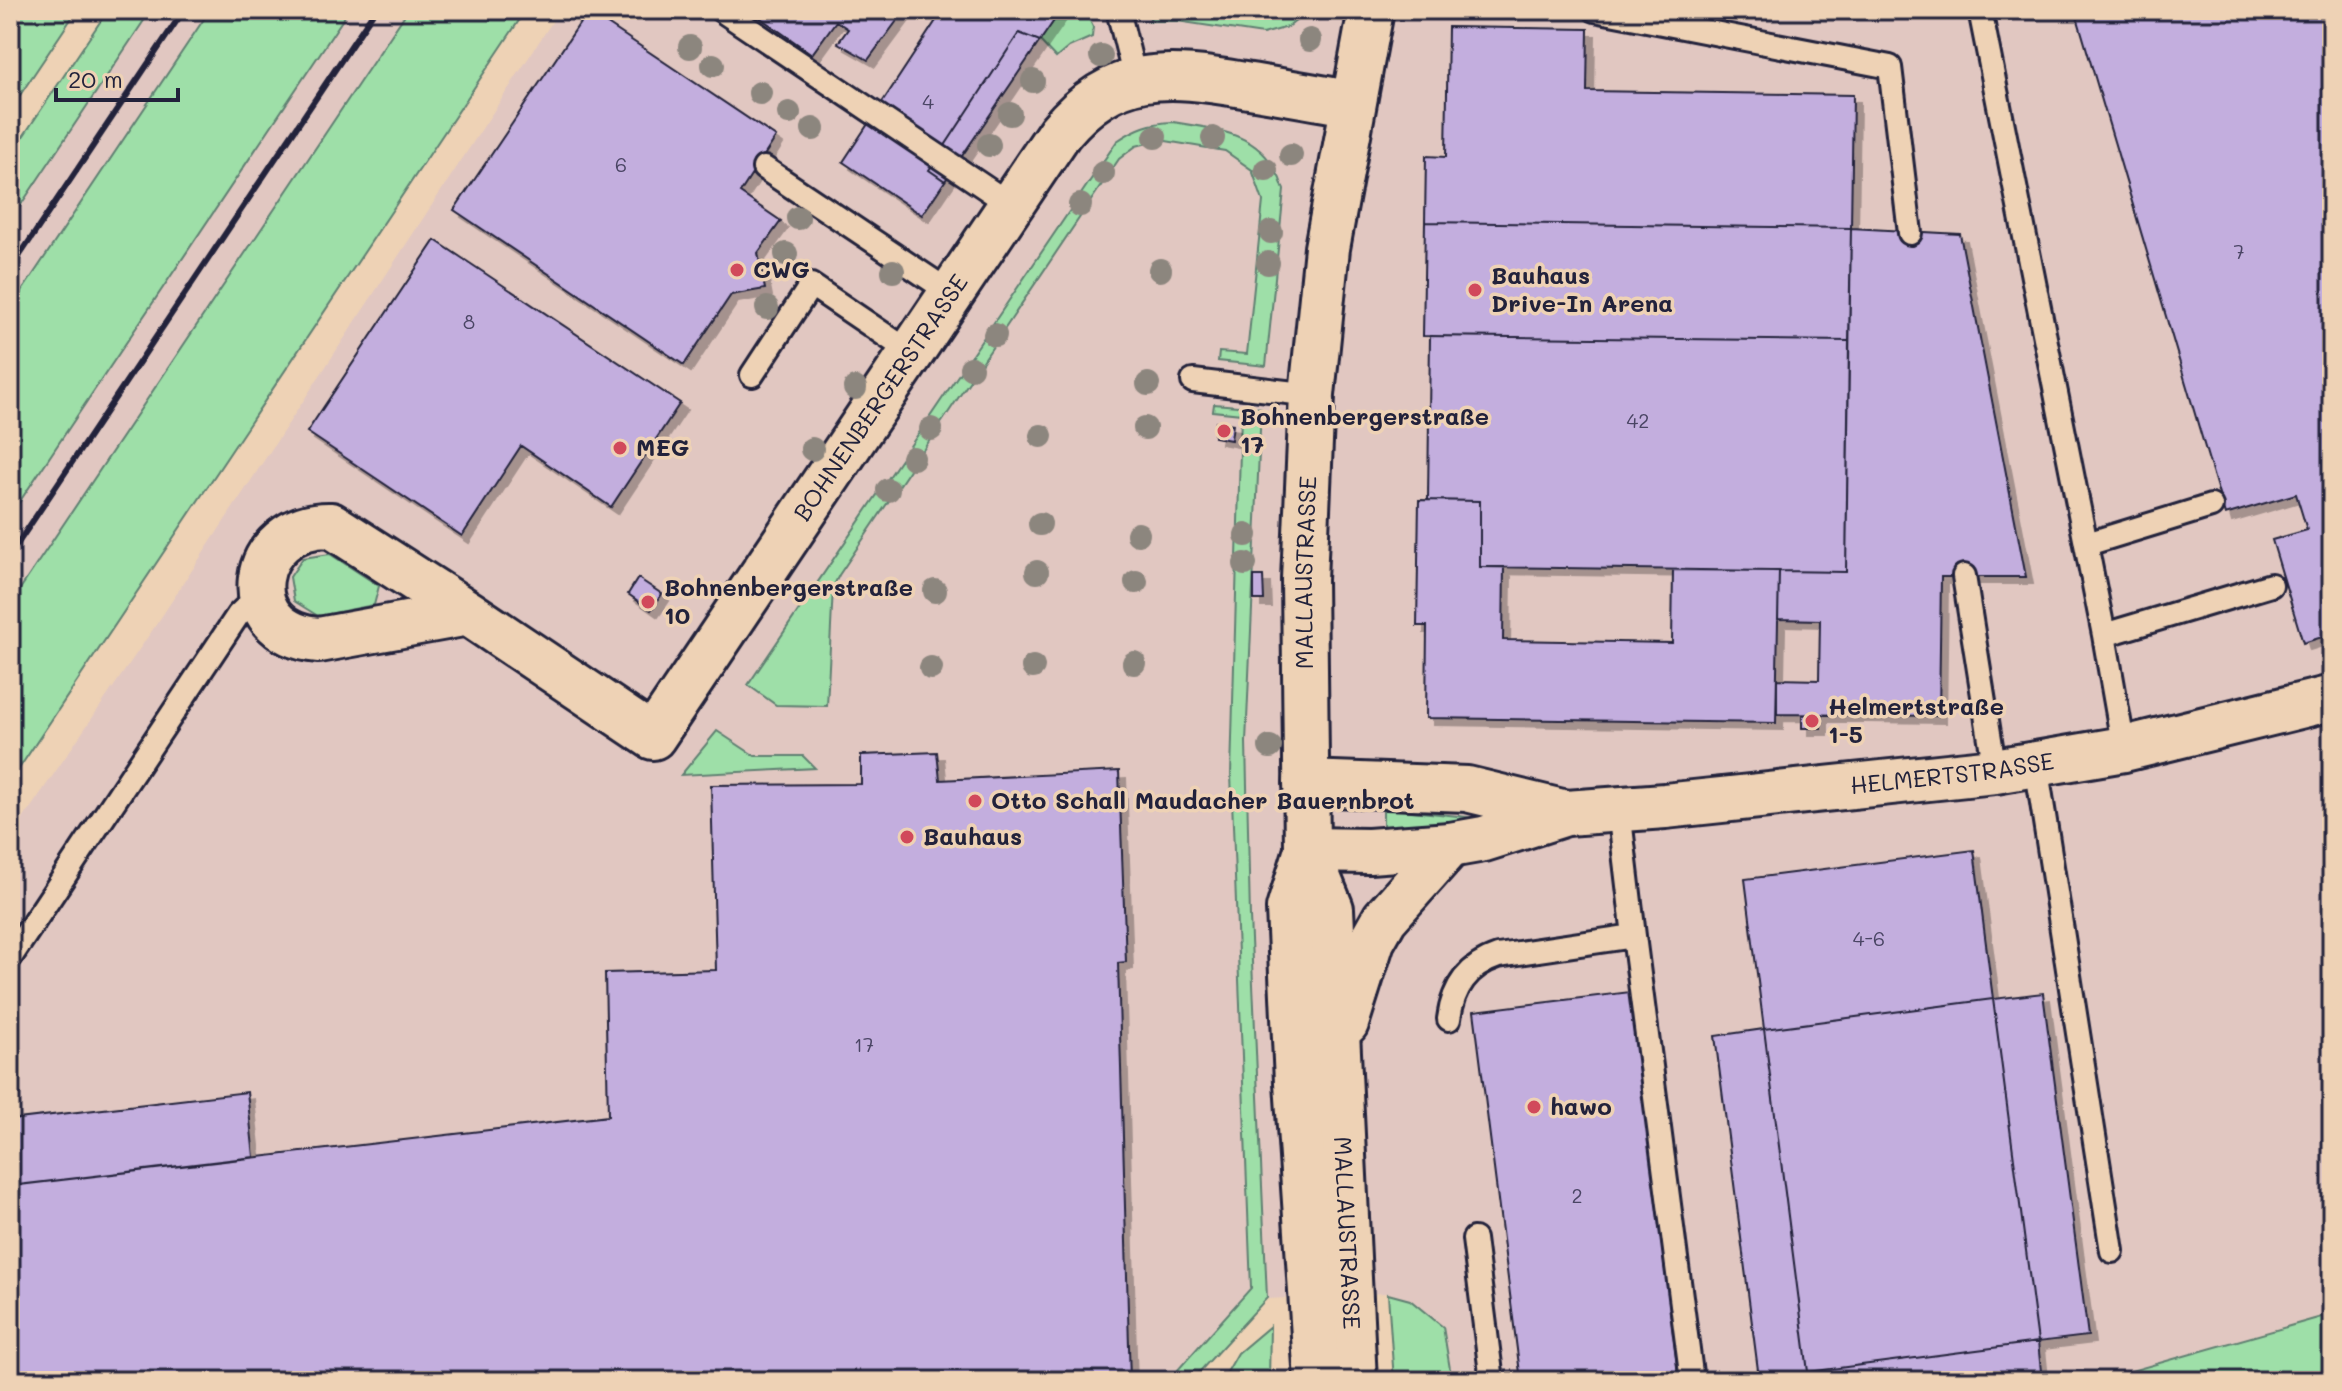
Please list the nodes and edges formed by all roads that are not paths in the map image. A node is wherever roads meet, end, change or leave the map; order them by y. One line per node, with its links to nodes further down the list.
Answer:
1 (721, 10): 9 (lane)
2 (1118, 10): 6 (lane)
3 (1371, 10): 7 (street, MALLAUSTRASSE)
4 (1595, 10): 10 (lane)
5 (1980, 10): 17 (lane)
6 (1135, 79): 7 (street, BOHNENBERGERSTRASSE); 9 (street, BOHNENBERGERSTRASSE)
7 (1353, 104): 15 (street, MALLAUSTRASSE)
8 (764, 168): 11 (lane)
9 (1011, 205): 11 (street, BOHNENBERGERSTRASSE)
10 (1910, 233)
11 (951, 293): 12 (street, BOHNENBERGERSTRASSE)
12 (913, 354): 13 (lane); 21 (street, BOHNENBERGERSTRASSE)
13 (752, 375)
14 (1193, 381): 15 (lane)
15 (1312, 395): 26 (street, MALLAUSTRASSE)
16 (2211, 506): 17 (lane)
17 (2087, 544): 22 (lane)
18 (1964, 576): 25 (lane)
19 (2271, 585): 22 (lane)
20 (260, 594): 21 (street); 21 (street, BOHNENBERGERSTRASSE); 32 (lane)
21 (468, 613)
22 (2104, 635): 24 (lane)
23 (2332, 698): 24 (street, HELMERTSTRASSE)
24 (2124, 749): 25 (street, HELMERTSTRASSE)
25 (2015, 768): 27 (street, HELMERTSTRASSE); 36 (lane)
26 (1306, 783): 28 (street, HELMERTSTRASSE); 30 (street, MALLAUSTRASSE)
27 (1619, 810): 28 (street, HELMERTSTRASSE); 31 (lane)
28 (1566, 813): 29 (street, HELMERTSTRASSE)
29 (1450, 845): 30 (street, HELMERTSTRASSE); 34 (street)
30 (1307, 850): 34 (street, MALLAUSTRASSE); 37 (street, MALLAUSTRASSE)
31 (1634, 936): 33 (lane); 40 (lane)
32 (10, 958)
33 (1449, 1019)
34 (1336, 1052): 38 (street, MALLAUSTRASSE)
35 (1474, 1239): 39 (lane)
36 (2112, 1251)
37 (1317, 1381)
38 (1354, 1381)
39 (1492, 1381)
40 (1692, 1381)

